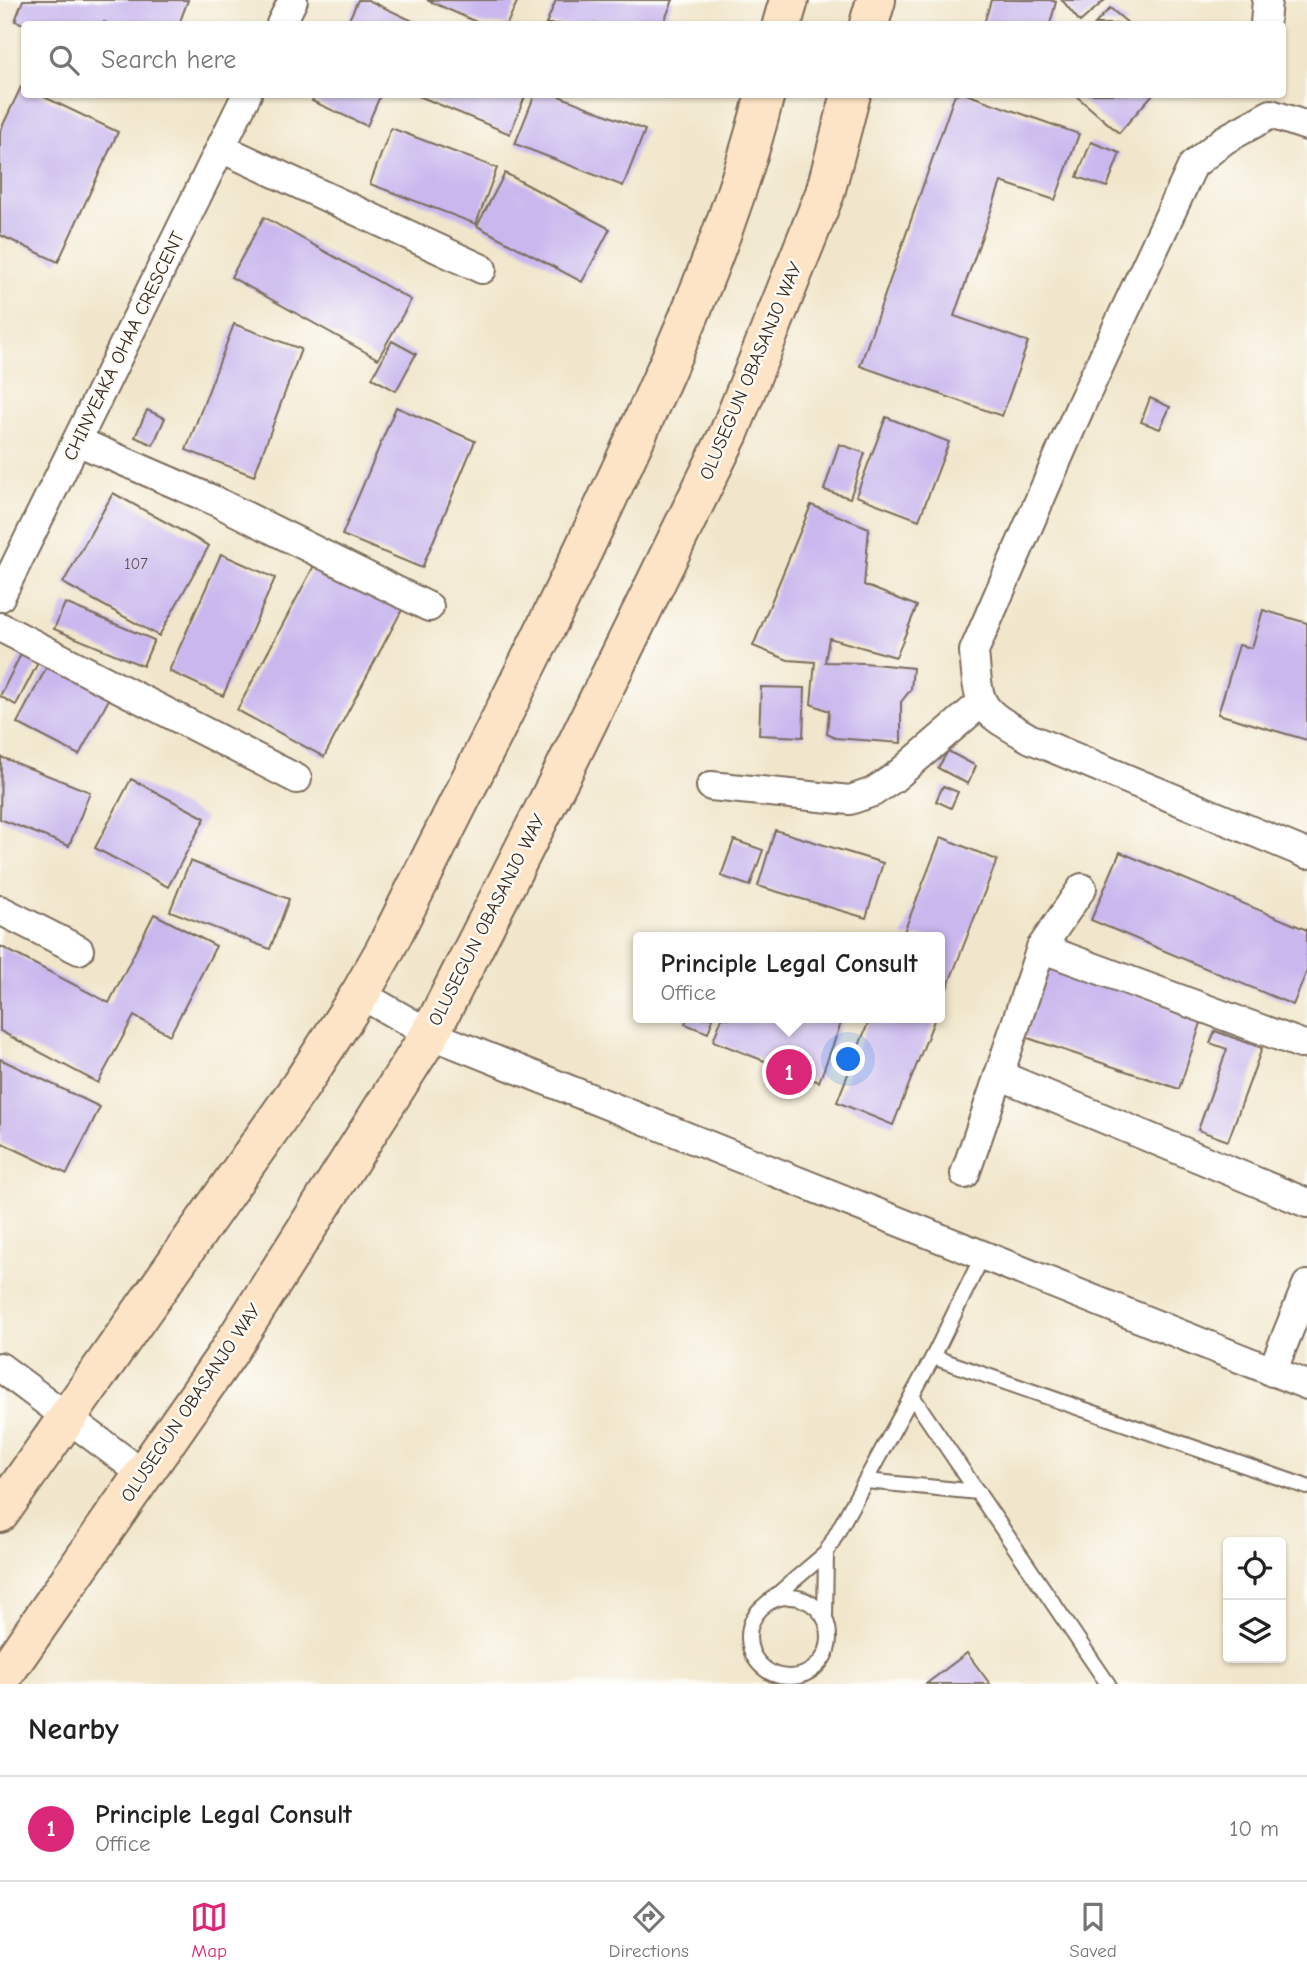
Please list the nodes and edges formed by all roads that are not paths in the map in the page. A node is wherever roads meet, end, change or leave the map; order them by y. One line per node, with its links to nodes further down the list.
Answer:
1 (789, 0): 4 (main road)
2 (876, 0): 5 (main road)
3 (1267, 0): 6 (street)
4 (783, 21)
5 (870, 21)
6 (1265, 21)
7 (245, 98): 12 (street, CHINYEAKA OHAA CRESCENT)
8 (764, 98): 26 (main road)
9 (850, 98): 27 (main road, OLUSEGUN OBASANJO WAY)
10 (1269, 104): 11 (street); 18 (street)
11 (1307, 126)
12 (221, 148): 13 (street); 14 (street, CHINYEAKA OHAA CRESCENT)
13 (482, 269)
14 (77, 441): 15 (street, CHINYEAKA OHAA CRESCENT); 16 (street)
15 (0, 597)
16 (429, 607)
17 (0, 627): 19 (street)
18 (981, 703): 20 (street); 21 (street)
19 (297, 779)
20 (711, 786)
21 (1307, 854)
22 (1082, 888): 24 (street)
23 (0, 910): 25 (street)
24 (1041, 948): 28 (street); 29 (street)
25 (79, 950)
26 (360, 994): 27 (street); 39 (main road)
27 (430, 1034): 32 (street); 40 (main road, OLUSEGUN OBASANJO WAY)
28 (1301, 1044)
29 (999, 1075): 30 (street); 31 (street)
30 (965, 1174)
31 (1307, 1203)
32 (982, 1256): 34 (lane); 36 (street)
33 (1307, 1285): 36 (street)
34 (933, 1357): 38 (lane); 42 (lane)
35 (0, 1367): 39 (street)
36 (1272, 1372): 37 (street)
37 (1307, 1385)
38 (912, 1396): 41 (lane); 43 (lane)
39 (67, 1417): 40 (street); 44 (main road)
40 (143, 1474): 50 (main road, OLUSEGUN OBASANJO WAY)
41 (866, 1481): 43 (lane); 45 (lane)
42 (1307, 1487)
43 (978, 1492): 52 (lane)
44 (0, 1514)
45 (826, 1553): 46 (lane); 47 (lane)
46 (766, 1604): 47 (lane); 49 (lane)
47 (825, 1619): 48 (lane)
48 (822, 1660): 49 (lane); 51 (lane)
49 (775, 1679)
50 (0, 1680)
51 (813, 1684)
52 (1108, 1684)

